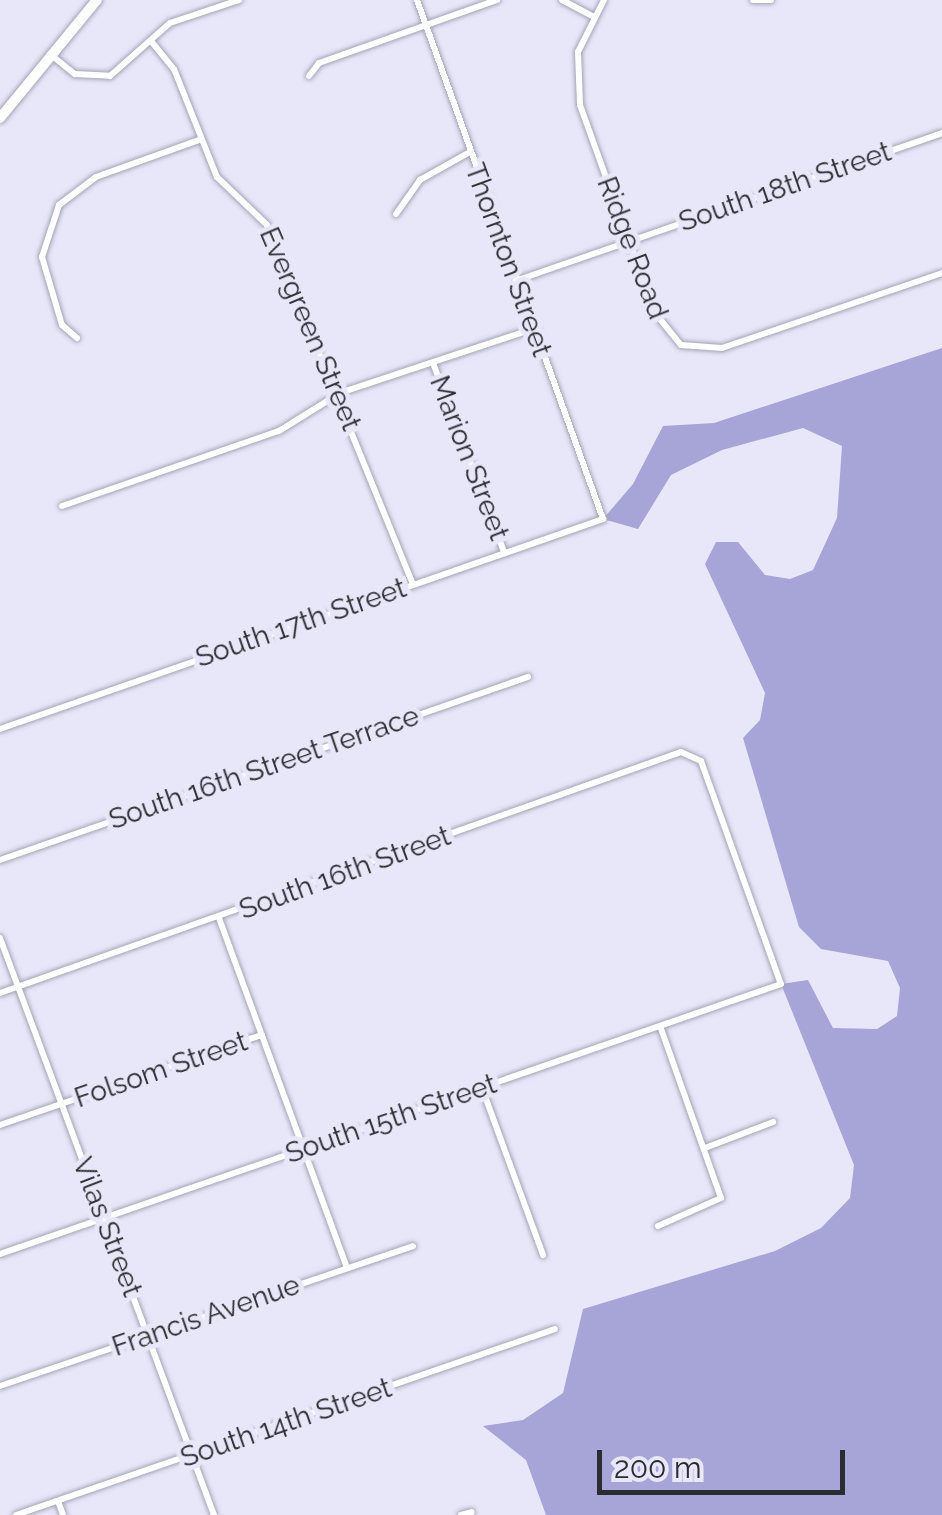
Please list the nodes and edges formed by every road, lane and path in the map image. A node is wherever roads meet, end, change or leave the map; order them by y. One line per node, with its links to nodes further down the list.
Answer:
1 (97, 0): 12 (main road)
2 (239, 0): 11 (street)
3 (417, 0): 10 (street, Thornton Street)
4 (496, 0): 10 (street)
5 (562, 0): 9 (street)
6 (604, 0): 9 (street, Ridge Road)
7 (753, 0): 8 (street)
8 (771, 0)
9 (592, 16): 19 (street, Ridge Road)
10 (426, 26): 13 (street); 17 (street, Thornton Street)
11 (151, 41): 12 (street); 16 (street, Evergreen Street)
12 (50, 53): 14 (main road)
13 (310, 76)
14 (0, 118)
15 (942, 133): 19 (street, South 18th Street)
16 (199, 140): 23 (street); 25 (street, Evergreen Street)
17 (470, 152): 18 (street); 21 (street, Thornton Street)
18 (396, 214)
19 (628, 241): 20 (street, Ridge Road); 21 (street, South 18th Street)
20 (942, 272)
21 (515, 282): 22 (street, Thornton Street)
22 (532, 329): 24 (street); 27 (street, Thornton Street)
23 (77, 338)
24 (433, 363): 25 (street); 28 (street, Marion Street)
25 (340, 394): 26 (street); 29 (street, Evergreen Street)
26 (62, 506)
27 (604, 520): 28 (street, South 17th Street)
28 (504, 552): 29 (street, South 17th Street)
29 (413, 584): 31 (street, South 17th Street)
30 (528, 677): 32 (street, South 16th Street Terrace)
31 (0, 729)
32 (0, 860)
33 (219, 918): 35 (street, South 16th Street); 36 (street, South 16th Street); 39 (street)
34 (0, 938): 36 (street, Vilas Street)
35 (782, 984): 38 (street, South 15th Street)
36 (18, 987): 37 (street, South 16th Street); 41 (street, Vilas Street)
37 (0, 992)
38 (660, 1026): 40 (street, South 15th Street); 44 (street)
39 (262, 1035): 41 (street, Folsom Street); 45 (street)
40 (482, 1088): 45 (street, South 15th Street); 50 (street)
41 (60, 1104): 43 (street, Folsom Street); 46 (street, Vilas Street)
42 (773, 1122): 44 (street)
43 (0, 1125)
44 (705, 1148): 47 (street)
45 (304, 1149): 46 (street, South 15th Street); 51 (street)
46 (104, 1218): 49 (street, South 15th Street); 53 (street, Vilas Street)
47 (658, 1226)
48 (412, 1246): 51 (street, Francis Avenue)
49 (0, 1254)
50 (543, 1255)
51 (347, 1268): 53 (street, Francis Avenue)
52 (555, 1329): 55 (street, South 14th Street)
53 (148, 1336): 54 (street, Francis Avenue); 55 (street, Vilas Street)
54 (0, 1386)
55 (192, 1455): 56 (street, South 14th Street); 60 (street, Vilas Street)
56 (58, 1501): 58 (street, South 14th Street); 59 (street)
57 (472, 1512): 61 (street)
58 (16, 1515)
59 (63, 1515)
60 (214, 1515)
61 (461, 1515)

